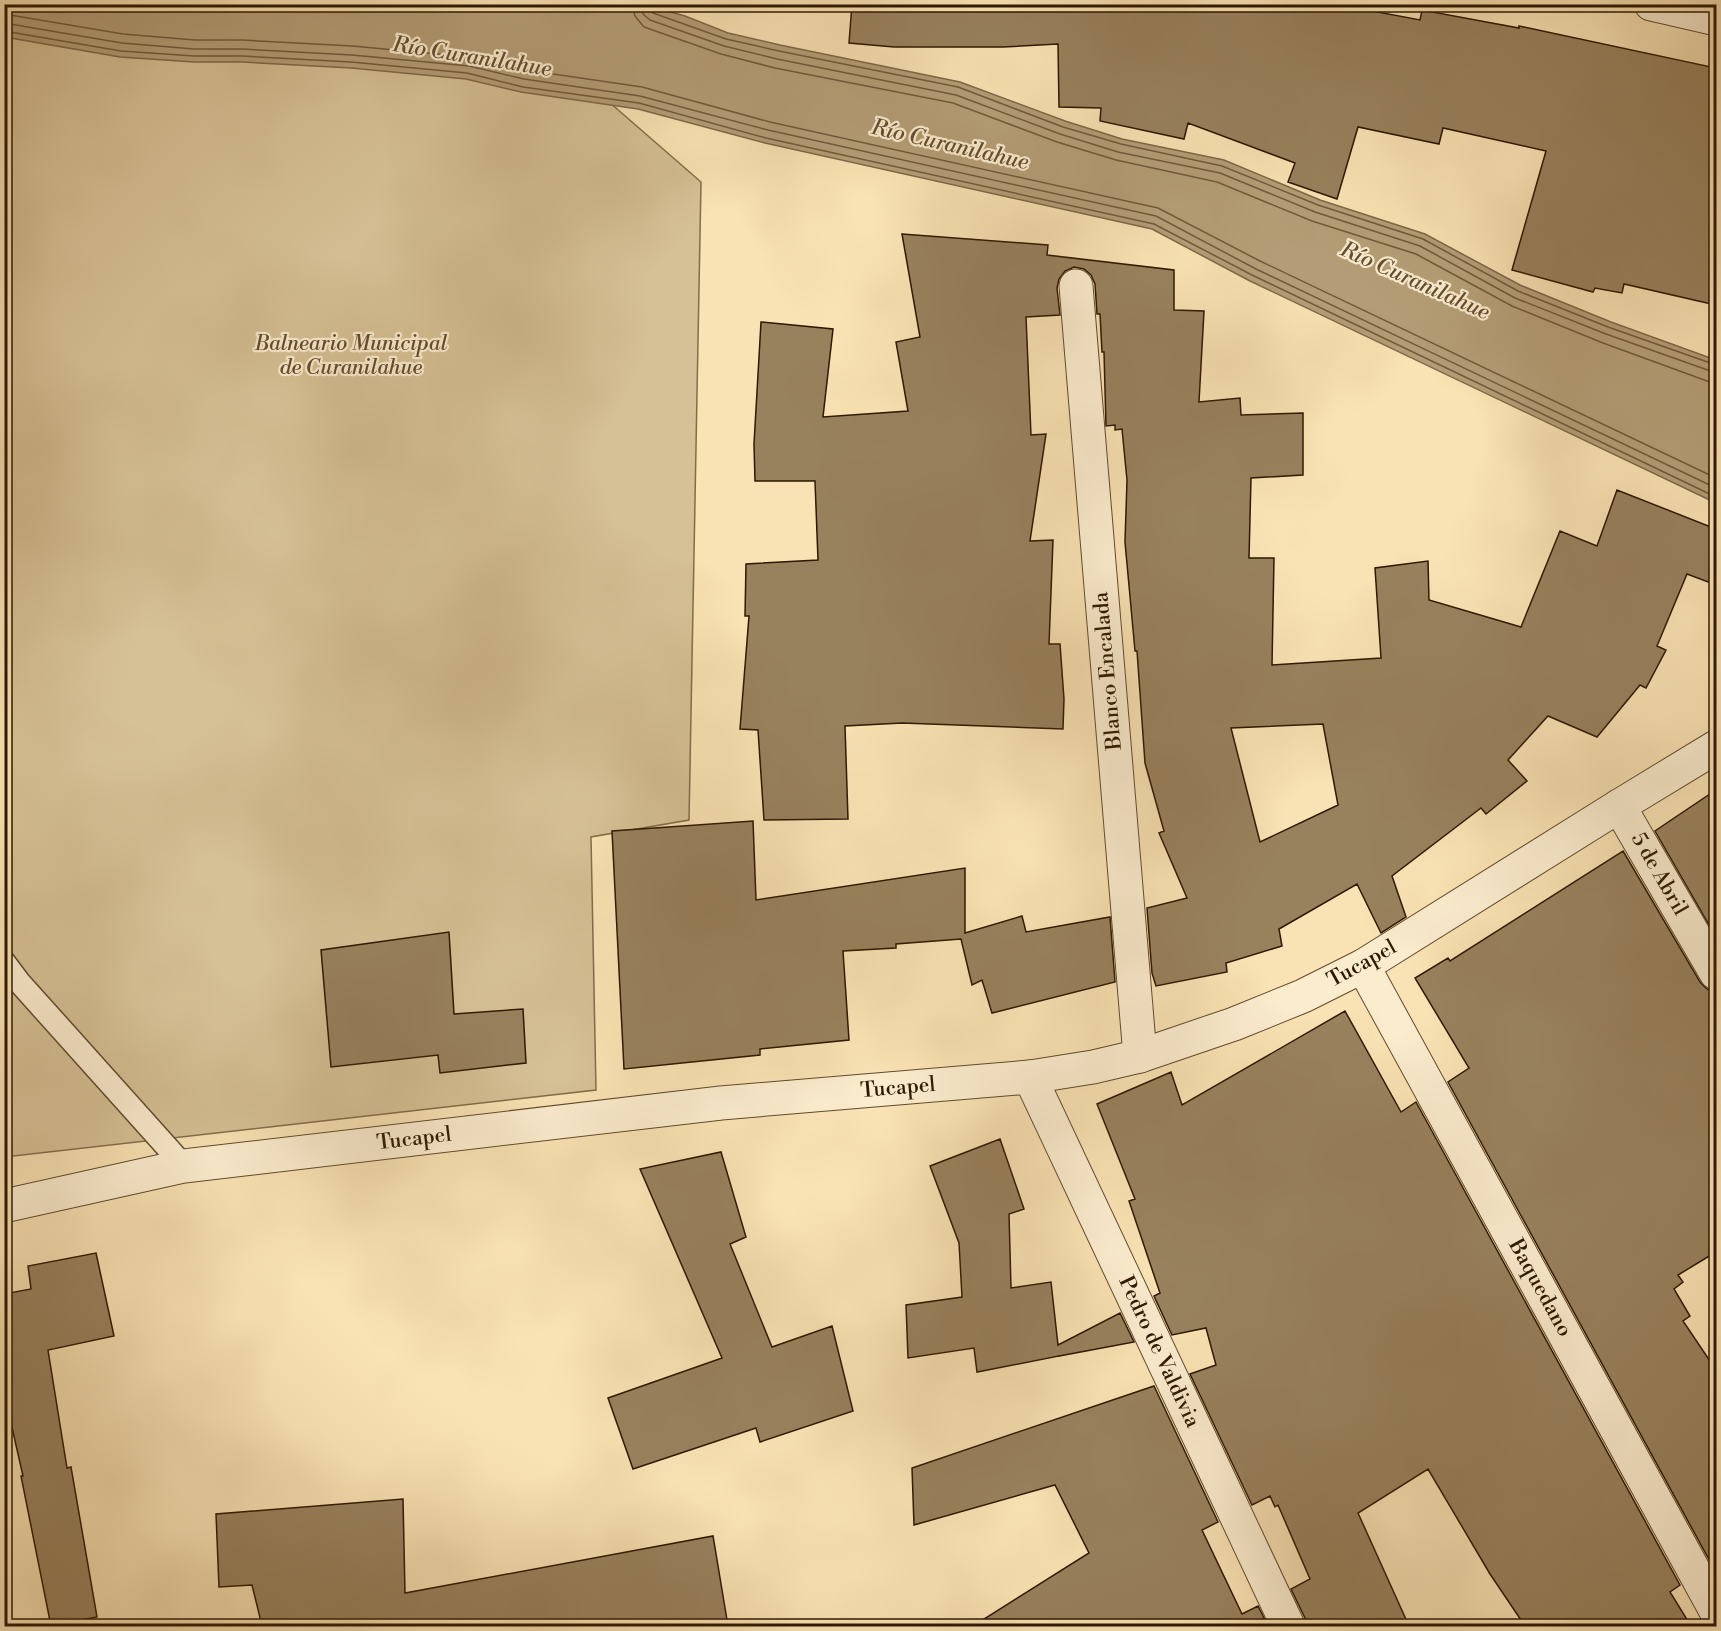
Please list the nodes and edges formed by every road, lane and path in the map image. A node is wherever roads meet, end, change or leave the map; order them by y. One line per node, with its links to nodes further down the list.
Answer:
1 (1651, 4): 2 (street)
2 (1716, 19)
3 (1076, 286): 9 (street, Blanco Encalada)
4 (1716, 747): 5 (street, Tucapel)
5 (1619, 806): 7 (street, Tucapel); 8 (street, 5 de Abril)
6 (4, 962): 11 (lane)
7 (1363, 966): 9 (street, Tucapel); 13 (street, Baquedano)
8 (1716, 973)
9 (1140, 1056): 10 (street, Tucapel)
10 (1030, 1077): 11 (street, Tucapel); 14 (street, Pedro de Valdivia)
11 (184, 1166): 12 (street, Tucapel)
12 (4, 1206)
13 (1716, 1611)
14 (1288, 1626)

